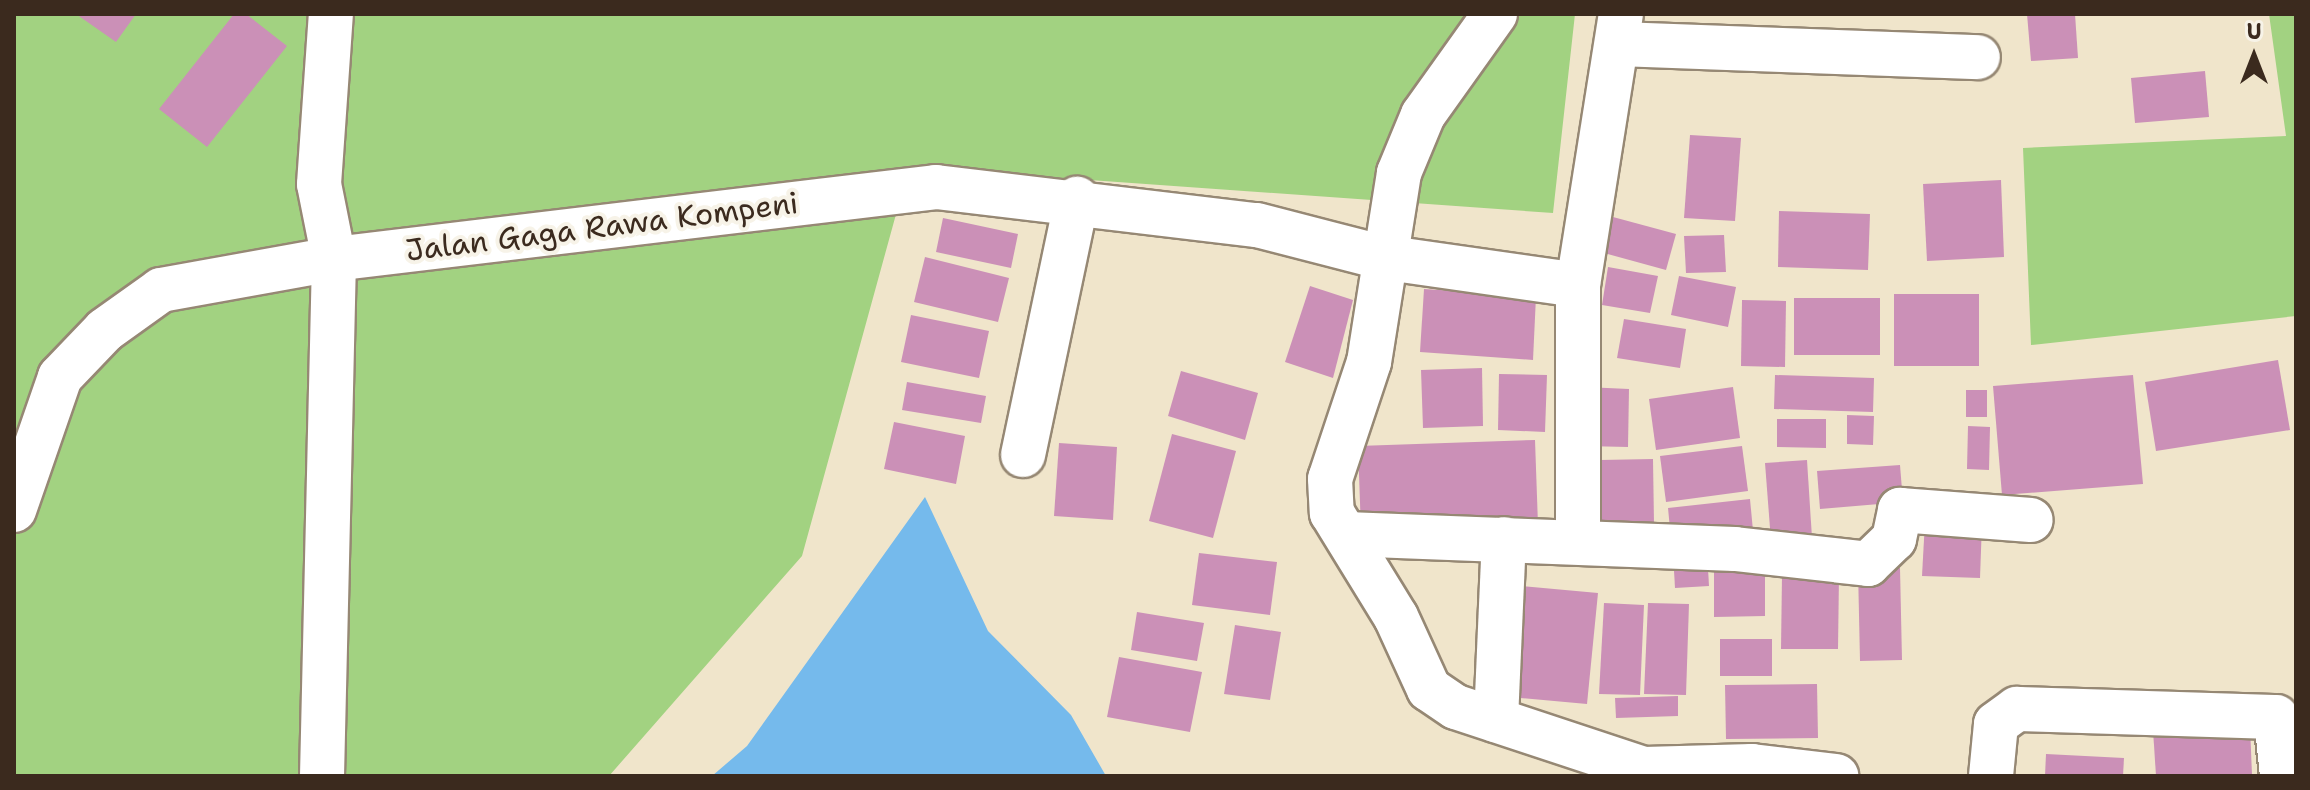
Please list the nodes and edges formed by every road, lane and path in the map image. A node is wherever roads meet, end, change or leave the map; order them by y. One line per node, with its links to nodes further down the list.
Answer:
1 (331, 14): 7 (street)
2 (1495, 14): 6 (street)
3 (1621, 29): 4 (street); 8 (street)
4 (1978, 57)
5 (1077, 199): 6 (street, Jalan Gaga Rawa Kompeni); 7 (street, Jalan Gaga Rawa Kompeni); 9 (street)
6 (1381, 257): 8 (street, Jalan Gaga Rawa Kompeni); 12 (street)
7 (334, 259): 10 (street, Jalan Gaga Rawa Kompeni); 17 (street)
8 (1578, 285): 14 (street)
9 (1023, 455)
10 (14, 510)
11 (2031, 520): 14 (street)
12 (1346, 534): 13 (street); 15 (street)
13 (1504, 539): 14 (street); 15 (street)
14 (1578, 541)
15 (1496, 720): 16 (street)
16 (1644, 773): 18 (street)
17 (322, 776)
18 (1836, 776)
19 (1991, 776): 20 (street)
20 (2282, 776)

